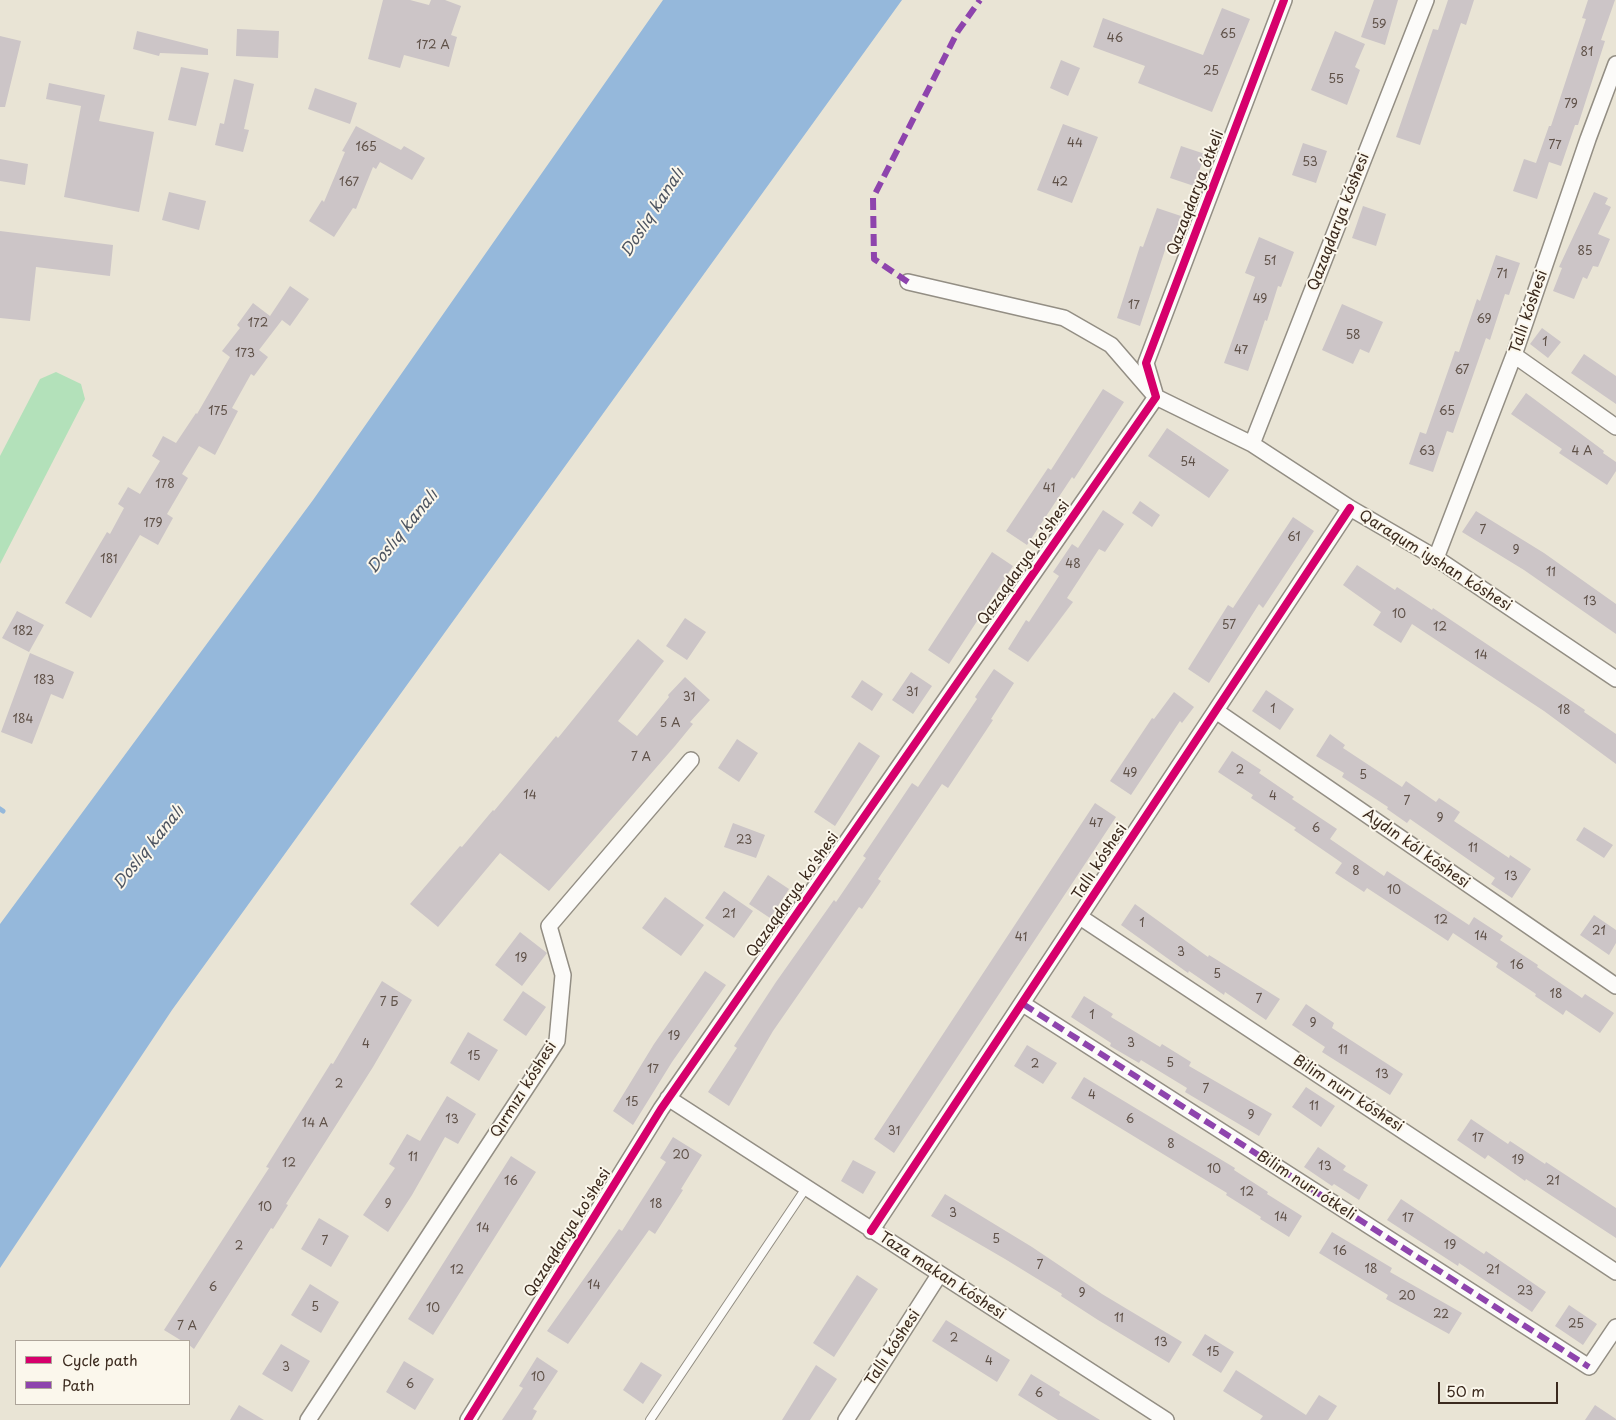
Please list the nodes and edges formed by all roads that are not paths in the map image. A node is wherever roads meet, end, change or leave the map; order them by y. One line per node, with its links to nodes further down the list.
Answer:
1 (1284, 0): 6 (street, Qazaqdarya ótkeli)
2 (1426, 0): 8 (street, Qazaqdarya kóshesi)
3 (1616, 64): 5 (street, Tallı kóshesi)
4 (908, 282): 6 (street, Qaraqum iyshan kóshesi)
5 (1514, 355): 7 (street); 10 (street, Tallı kóshesi)
6 (1156, 397): 8 (street, Qaraqum iyshan kóshesi); 17 (street, Qazaqdarya ko'shesi)
7 (1616, 427)
8 (1252, 444): 9 (street, Qaraqum iyshan kóshesi)
9 (1350, 508): 10 (street, Qaraqum iyshan kóshesi); 12 (street, Tallı kóshesi)
10 (1436, 558): 11 (street, Qaraqum iyshan kóshesi)
11 (1616, 679)
12 (1216, 711): 14 (street, Tallı kóshesi); 15 (street, Aydın kól kóshesi)
13 (691, 760): 23 (street, Qırmızı kóshesi)
14 (1080, 917): 16 (street, Tallı kóshesi); 20 (street, Bilim nurı kóshesi)
15 (1616, 986)
16 (1023, 1004): 19 (street, Tallı kóshesi); 22 (street, Bilim nurı ótkeli)
17 (668, 1098): 18 (street, Taza makan kóshesi); 24 (street, Qazaqdarya ko'shesi)
18 (806, 1188): 19 (street, Taza makan kóshesi); 25 (lane)
19 (871, 1231): 21 (street, Taza makan kóshesi)
20 (1616, 1272)
21 (940, 1275): 26 (street, Tallı kóshesi); 27 (street, Taza makan kóshesi)
22 (1616, 1328)
23 (308, 1420)
24 (468, 1420)
25 (650, 1420)
26 (846, 1420)
27 (1166, 1420)

